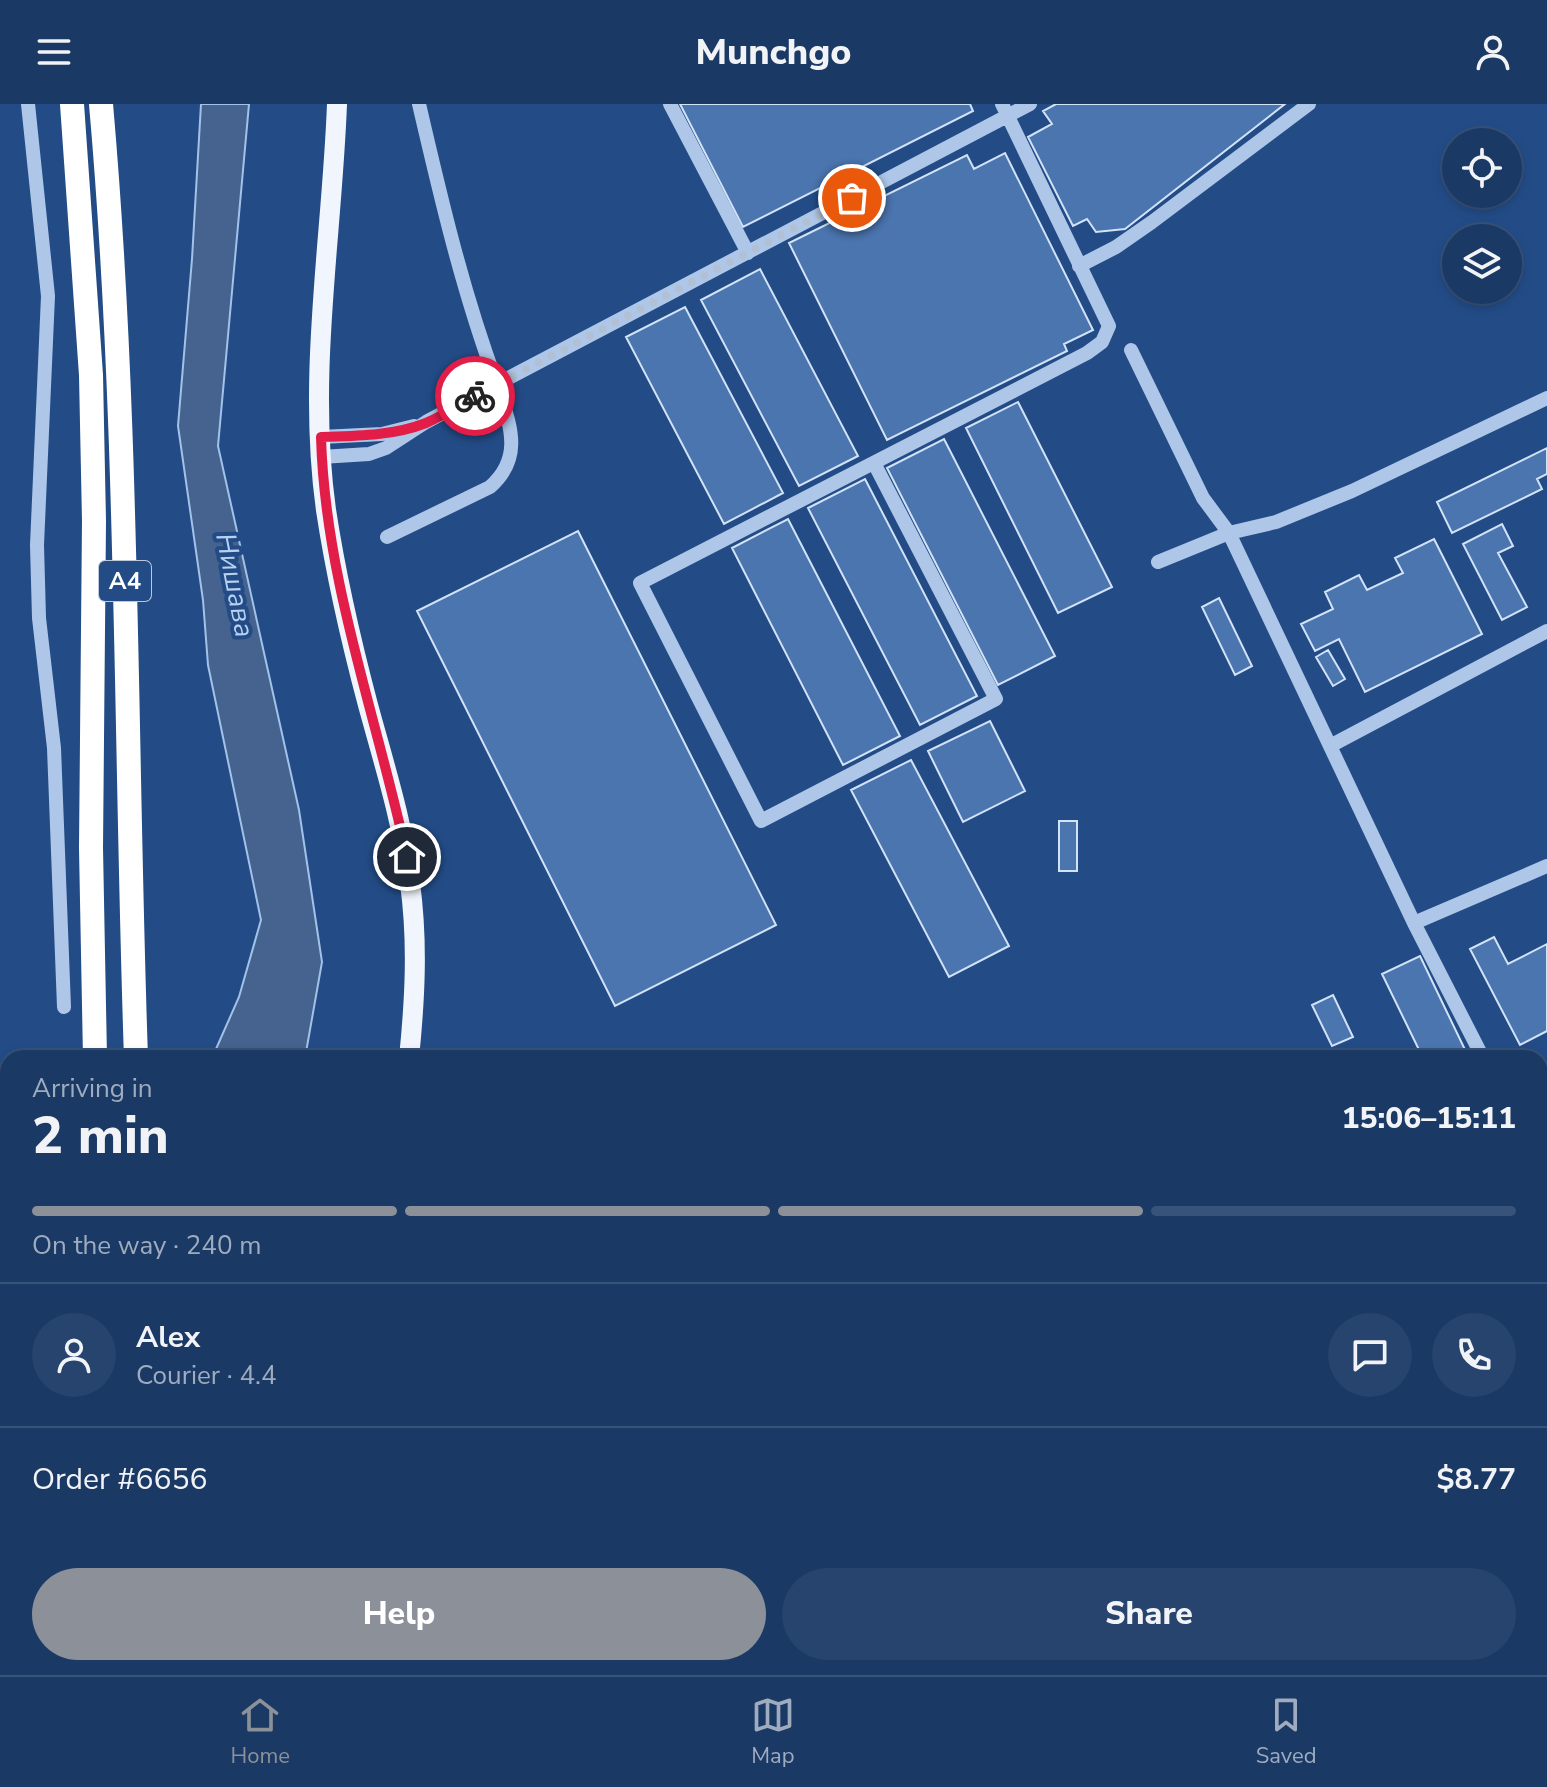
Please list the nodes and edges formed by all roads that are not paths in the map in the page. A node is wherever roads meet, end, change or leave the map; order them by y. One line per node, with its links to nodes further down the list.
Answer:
1 (28, 104): 24 (street)
2 (72, 104): 25 (highway, A4)
3 (101, 104): 26 (highway, A4)
4 (337, 104): 15 (main road)
5 (419, 104): 13 (street)
6 (670, 104): 10 (street)
7 (1030, 104): 9 (street)
8 (1309, 104): 11 (street)
9 (1005, 110): 10 (street); 11 (street)
10 (748, 253): 13 (street)
11 (1079, 266): 16 (street)
12 (1131, 350): 17 (street)
13 (497, 384): 15 (street); 18 (street)
14 (1547, 398): 17 (street)
15 (321, 447): 27 (main road)
16 (874, 463): 16 (street)
17 (1229, 533): 19 (street); 21 (street)
18 (387, 537)
19 (1158, 562)
20 (1547, 631): 21 (street)
21 (1330, 746): 23 (street)
22 (1547, 866): 23 (street)
23 (1414, 923): 28 (street)
24 (64, 1007)
25 (95, 1050)
26 (136, 1050)
27 (410, 1050)
28 (1479, 1050)

